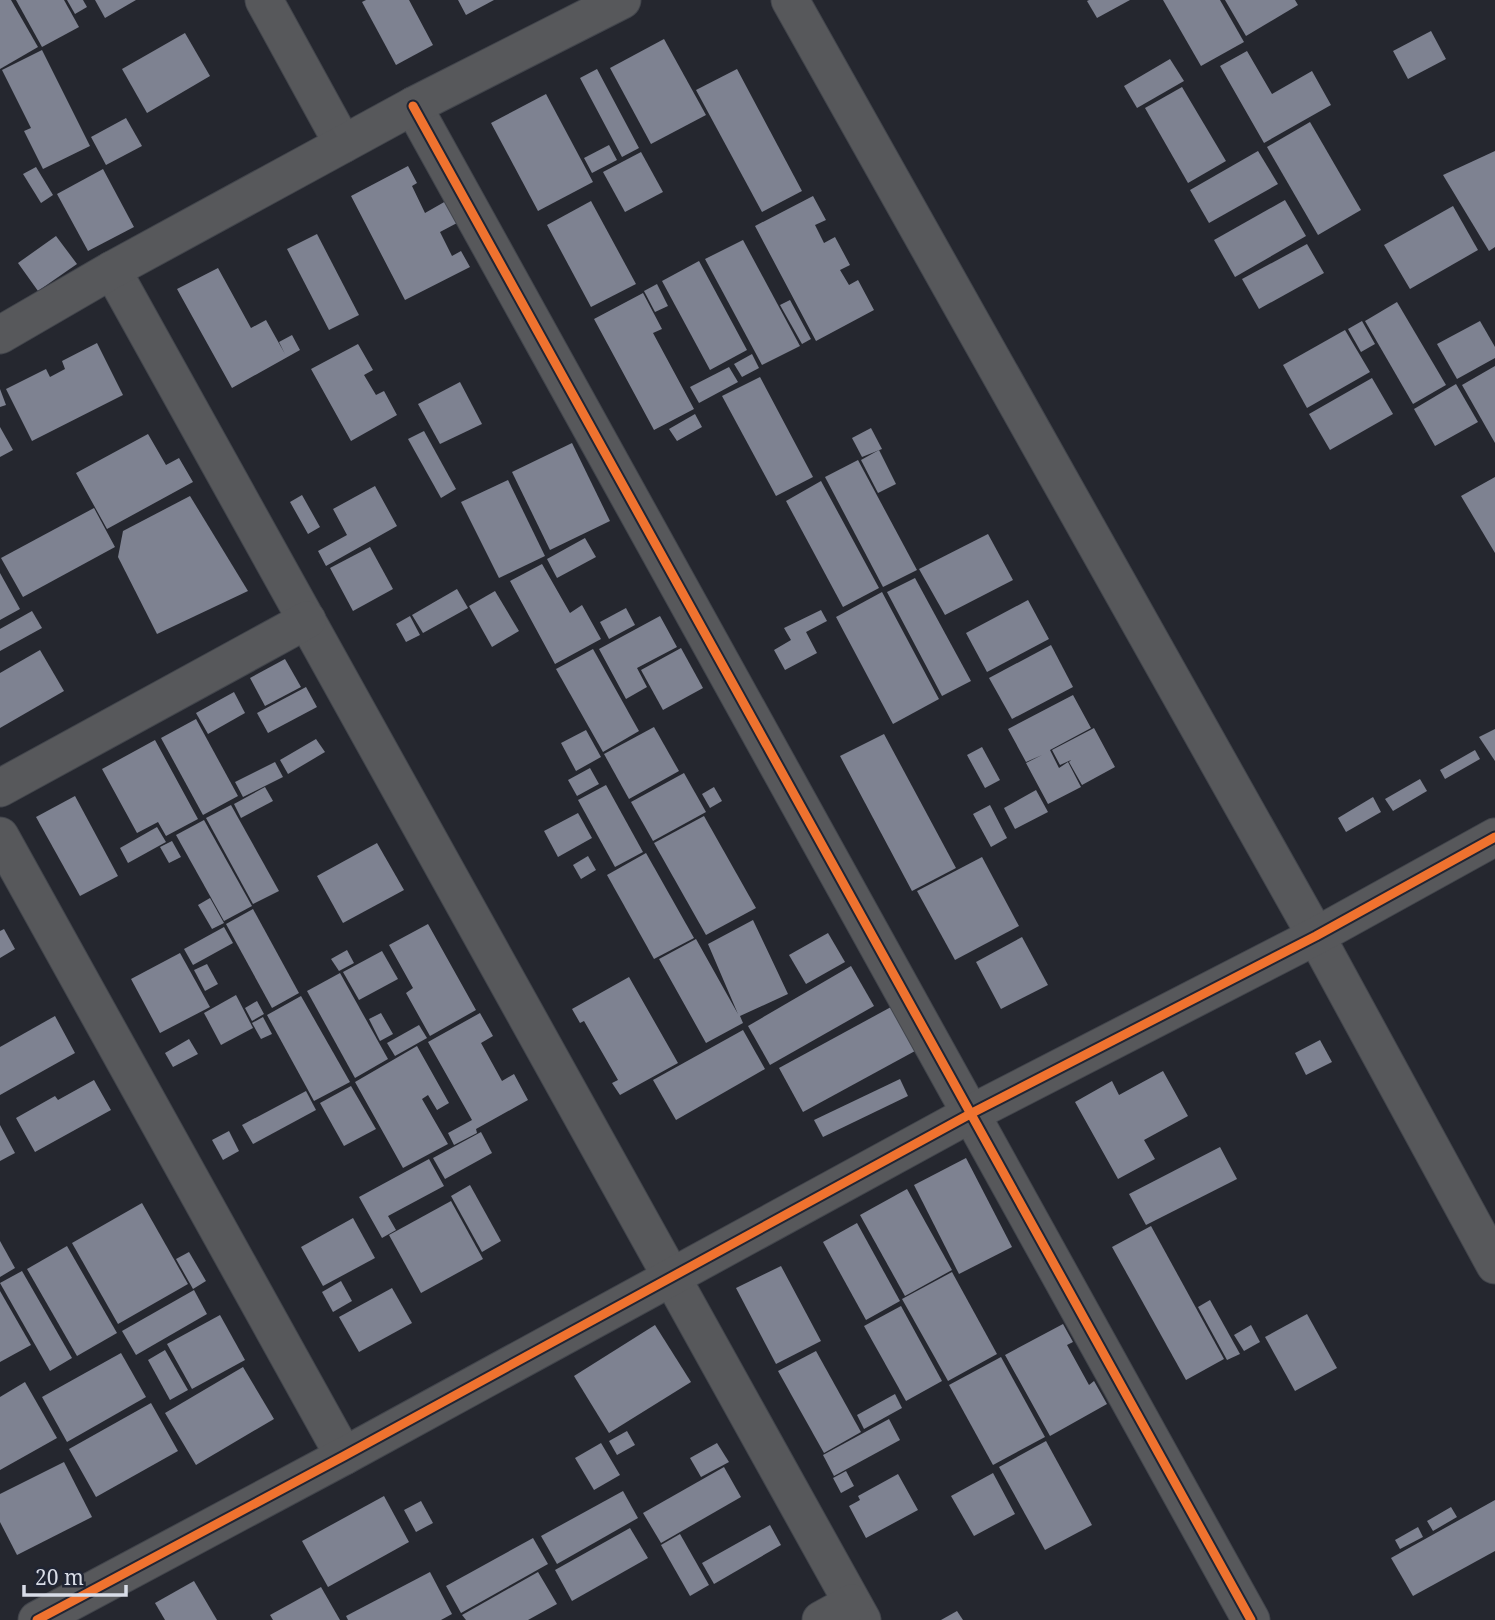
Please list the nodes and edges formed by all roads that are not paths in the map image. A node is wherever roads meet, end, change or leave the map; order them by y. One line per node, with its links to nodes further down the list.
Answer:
1 (264, 0): 5 (street)
2 (622, 0): 4 (street)
3 (799, 3): 12 (street)
4 (413, 106): 5 (street); 13 (street)
5 (342, 144): 6 (street)
6 (113, 270): 7 (street); 8 (street)
7 (2, 329)
8 (307, 620): 9 (street); 15 (street)
9 (0, 788)
10 (0, 836): 16 (street)
11 (1495, 837): 12 (street)
12 (1316, 936): 13 (street); 14 (street)
13 (972, 1113): 15 (street); 19 (street)
14 (1495, 1265)
15 (671, 1277): 16 (street); 17 (street)
16 (344, 1456): 18 (street)
17 (845, 1614)
18 (37, 1620)
19 (1251, 1620)

